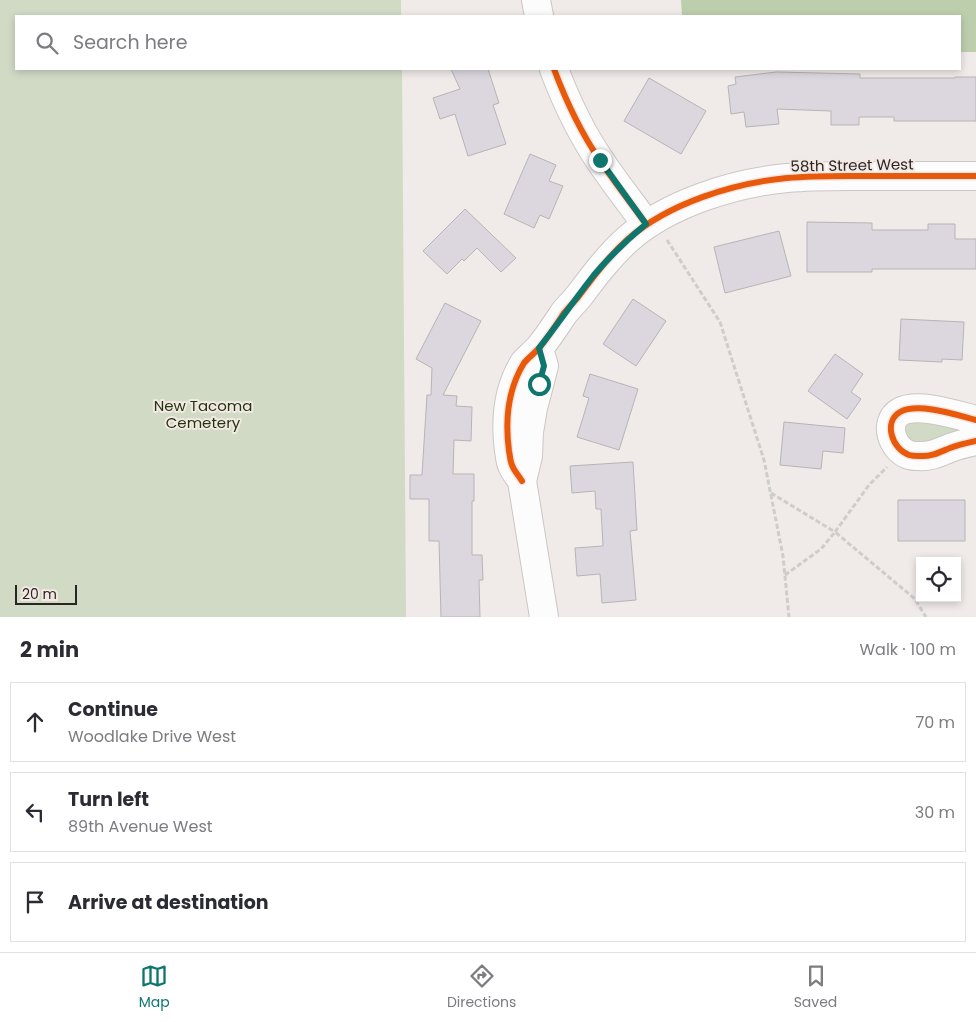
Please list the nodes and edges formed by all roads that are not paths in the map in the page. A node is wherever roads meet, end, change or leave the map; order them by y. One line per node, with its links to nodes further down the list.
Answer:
1 (536, 0): 2 (street)
2 (539, 15)
3 (554, 70): 5 (street)
4 (976, 176): 5 (street, 58th Street West)
5 (650, 222): 8 (street, 58th Street West)
6 (976, 420): 7 (street)
7 (976, 441)
8 (544, 617)

